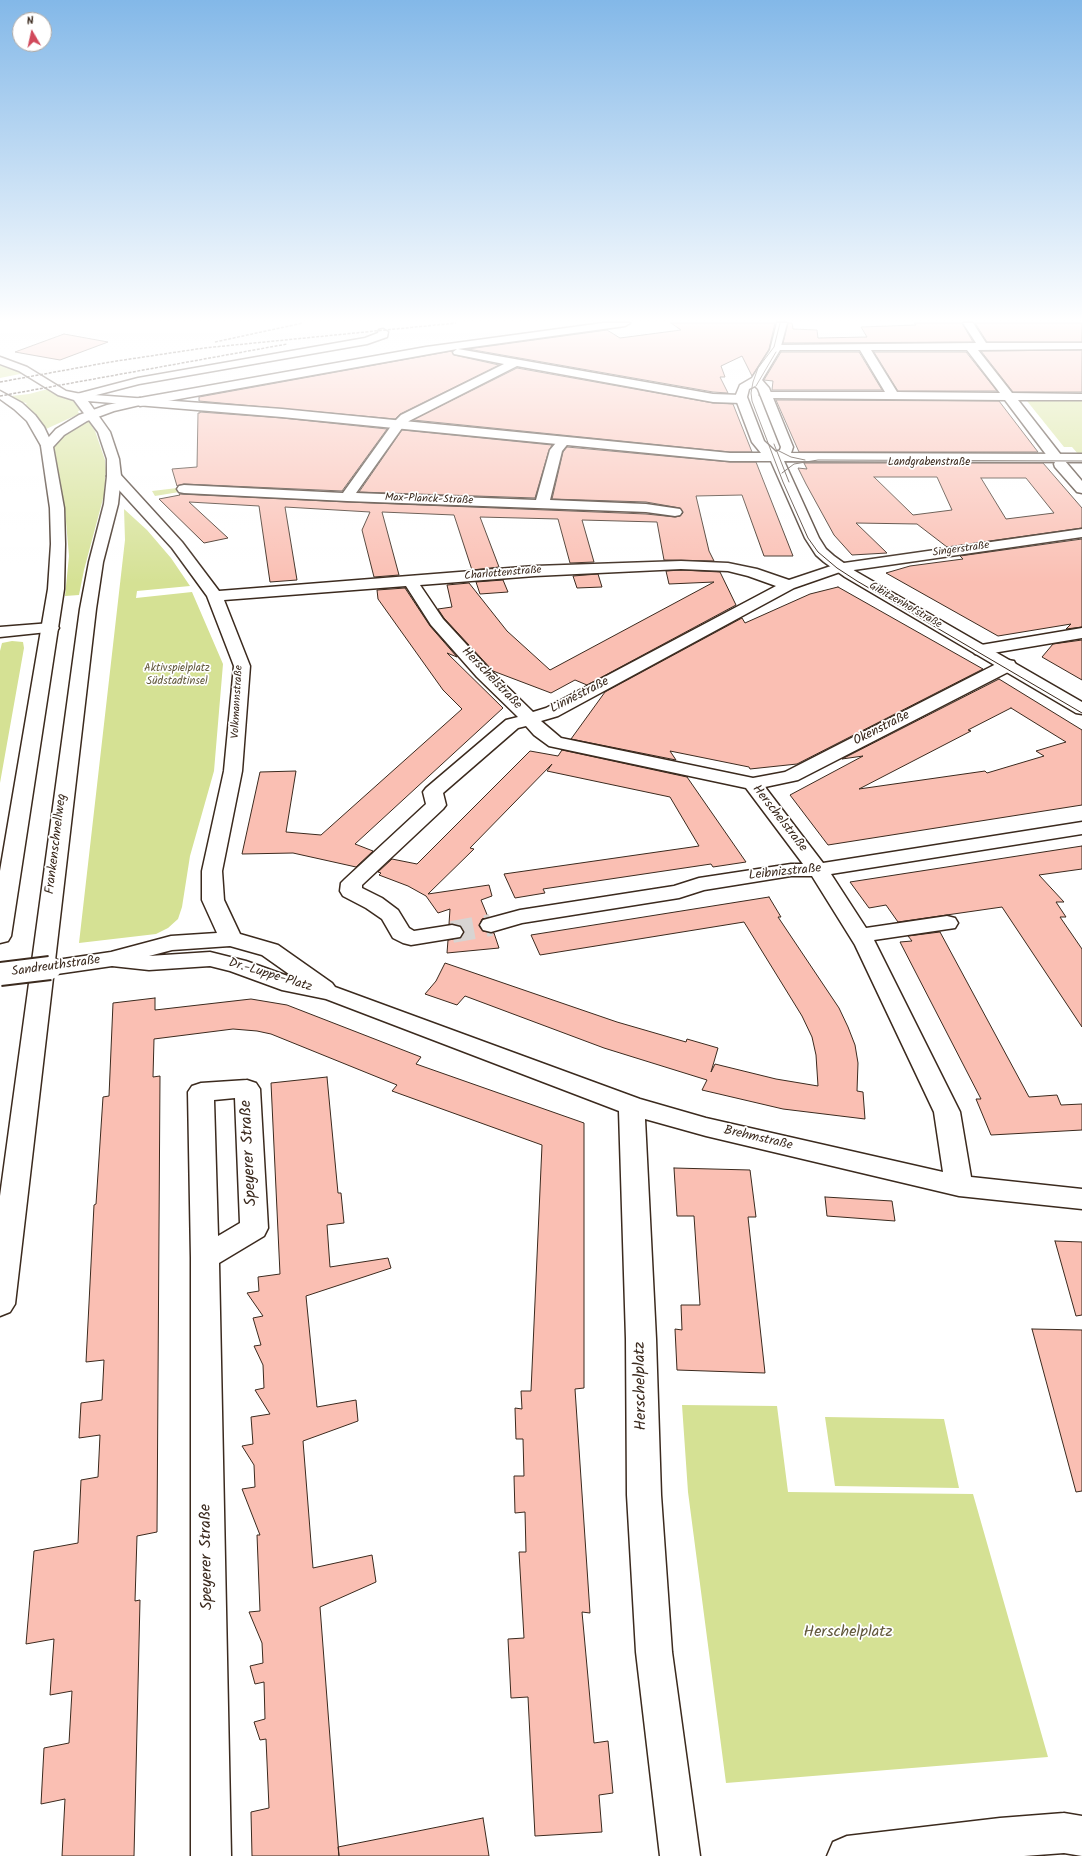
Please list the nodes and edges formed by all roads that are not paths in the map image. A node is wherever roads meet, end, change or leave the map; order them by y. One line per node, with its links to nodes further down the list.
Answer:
1 (22, 410): 14 (main road)
2 (88, 410): 10 (main road, Frankenschnellweg)
3 (106, 410): 10 (main road)
4 (134, 410): 12 (main road)
5 (236, 410): 11 (main road, Landgrabenstraße)
6 (422, 410): 11 (main road)
7 (745, 410): 15 (main road, Gibitzenhofstraße)
8 (772, 410): 15 (main road)
9 (1018, 410): 17 (main road)
10 (92, 414): 12 (main road, Frankenschnellweg); 14 (main road)
11 (398, 425): 13 (main road, Landgrabenstraße); 22 (main road)
12 (103, 429): 19 (main road, Frankenschnellweg)
13 (564, 441): 15 (main road, Landgrabenstraße); 23 (main road)
14 (46, 446): 30 (main road)
15 (776, 458): 17 (main road, Landgrabenstraße); 26 (main road, Gibitzenhofstraße)
16 (1082, 458): 17 (main road, Landgrabenstraße)
17 (1058, 461): 18 (main road, Landgrabenstraße); 21 (main road)
18 (1082, 464)
19 (114, 476): 29 (main road, Volkmannstraße); 55 (main road, Frankenschnellweg)
20 (184, 489): 22 (main road, Max-Planck-Straße)
21 (1082, 489)
22 (347, 497): 23 (main road, Max-Planck-Straße)
23 (542, 504): 24 (main road, Max-Planck-Straße)
24 (675, 512)
25 (1082, 534): 26 (main road, Singerstraße)
26 (839, 567): 28 (main road, Linnéstraße); 33 (main road, Gibitzenhofstraße)
27 (411, 582): 28 (main road, Charlottenstraße); 29 (main road, Charlottenstraße); 36 (main road, Herschelstraße)
28 (789, 585): 36 (main road, Linnéstraße)
29 (215, 596): 45 (main road, Volkmannstraße)
30 (51, 628): 31 (main road); 44 (main road)
31 (0, 632)
32 (1082, 633): 33 (main road)
33 (982, 650): 34 (main road, Gibitzenhofstraße)
34 (1008, 665): 35 (main road, Gibitzenhofstraße); 37 (main road, Okenstraße)
35 (1082, 709)
36 (530, 719): 37 (main road, Herschelstraße); 42 (main road, Linnéstraße)
37 (753, 784): 39 (main road, Herschelstraße)
38 (1082, 828): 39 (main road, Leibnizstraße)
39 (818, 870): 41 (main road, Leibnizstraße); 43 (main road, Herschelstraße)
40 (947, 923): 43 (main road)
41 (491, 925)
42 (452, 932)
43 (860, 935): 52 (main road, Herschelstraße)
44 (0, 936)
45 (231, 939): 46 (main road, Sandreuthstraße); 47 (main road); 49 (main road, Dr.-Luppe-Platz)
46 (112, 959): 47 (main road, Sandreuthstraße); 48 (main road, Sandreuthstraße, bridge)
47 (210, 959): 49 (main road, Dr.-Luppe-Platz)
48 (0, 974)
49 (331, 993): 50 (main road, Dr.-Luppe-Platz)
50 (445, 1037): 51 (main road, Brehmstraße)
51 (632, 1106): 52 (main road, Brehmstraße); 58 (main road, Herschelplatz)
52 (959, 1186): 53 (main road, Brehmstraße)
53 (1082, 1199)
54 (205, 1258): 54 (main road, Speyerer Straße); 57 (main road, Speyerer Straße)
55 (0, 1304)
56 (1082, 1836): 59 (main road)
57 (210, 1856)
58 (680, 1856)
59 (848, 1856)

